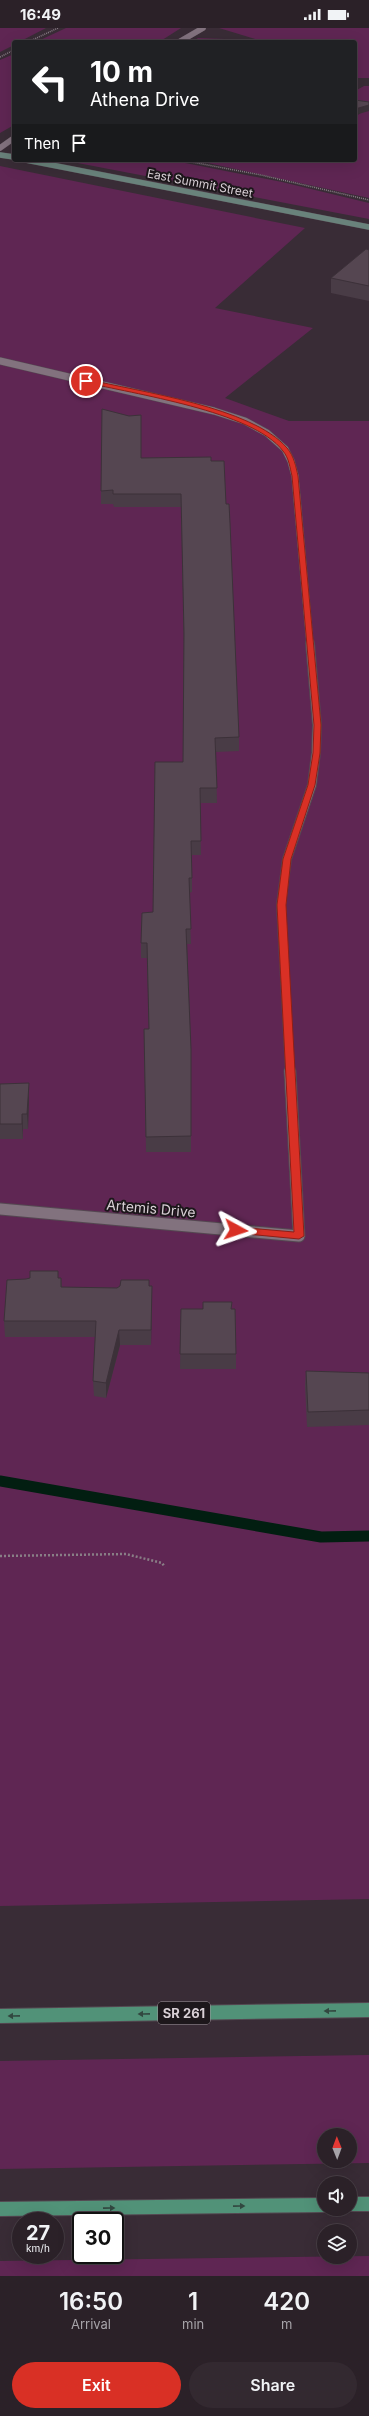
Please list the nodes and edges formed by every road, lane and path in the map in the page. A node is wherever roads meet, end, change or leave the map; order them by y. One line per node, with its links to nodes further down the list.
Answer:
1 (58, 28): 3 (path)
2 (203, 28): 4 (street)
3 (32, 40)
4 (182, 40)
5 (12, 51): 6 (path)
6 (0, 57)
7 (12, 139): 8 (street)
8 (0, 148)
9 (0, 154): 10 (main road)
10 (12, 157)
11 (36, 162): 14 (main road, East Summit Street)
12 (192, 162): 13 (path)
13 (369, 200)
14 (369, 228)
15 (1, 362): 16 (street, Artemis Drive)
16 (0, 1209)
17 (0, 1556): 18 (path)
18 (165, 1567)
19 (369, 2010): 20 (main road, SR 261, one-way to 20)
20 (0, 2016)
21 (357, 2204): 22 (main road)
22 (369, 2204)
23 (317, 2205): 24 (main road, one-way to 23)
24 (0, 2209)

